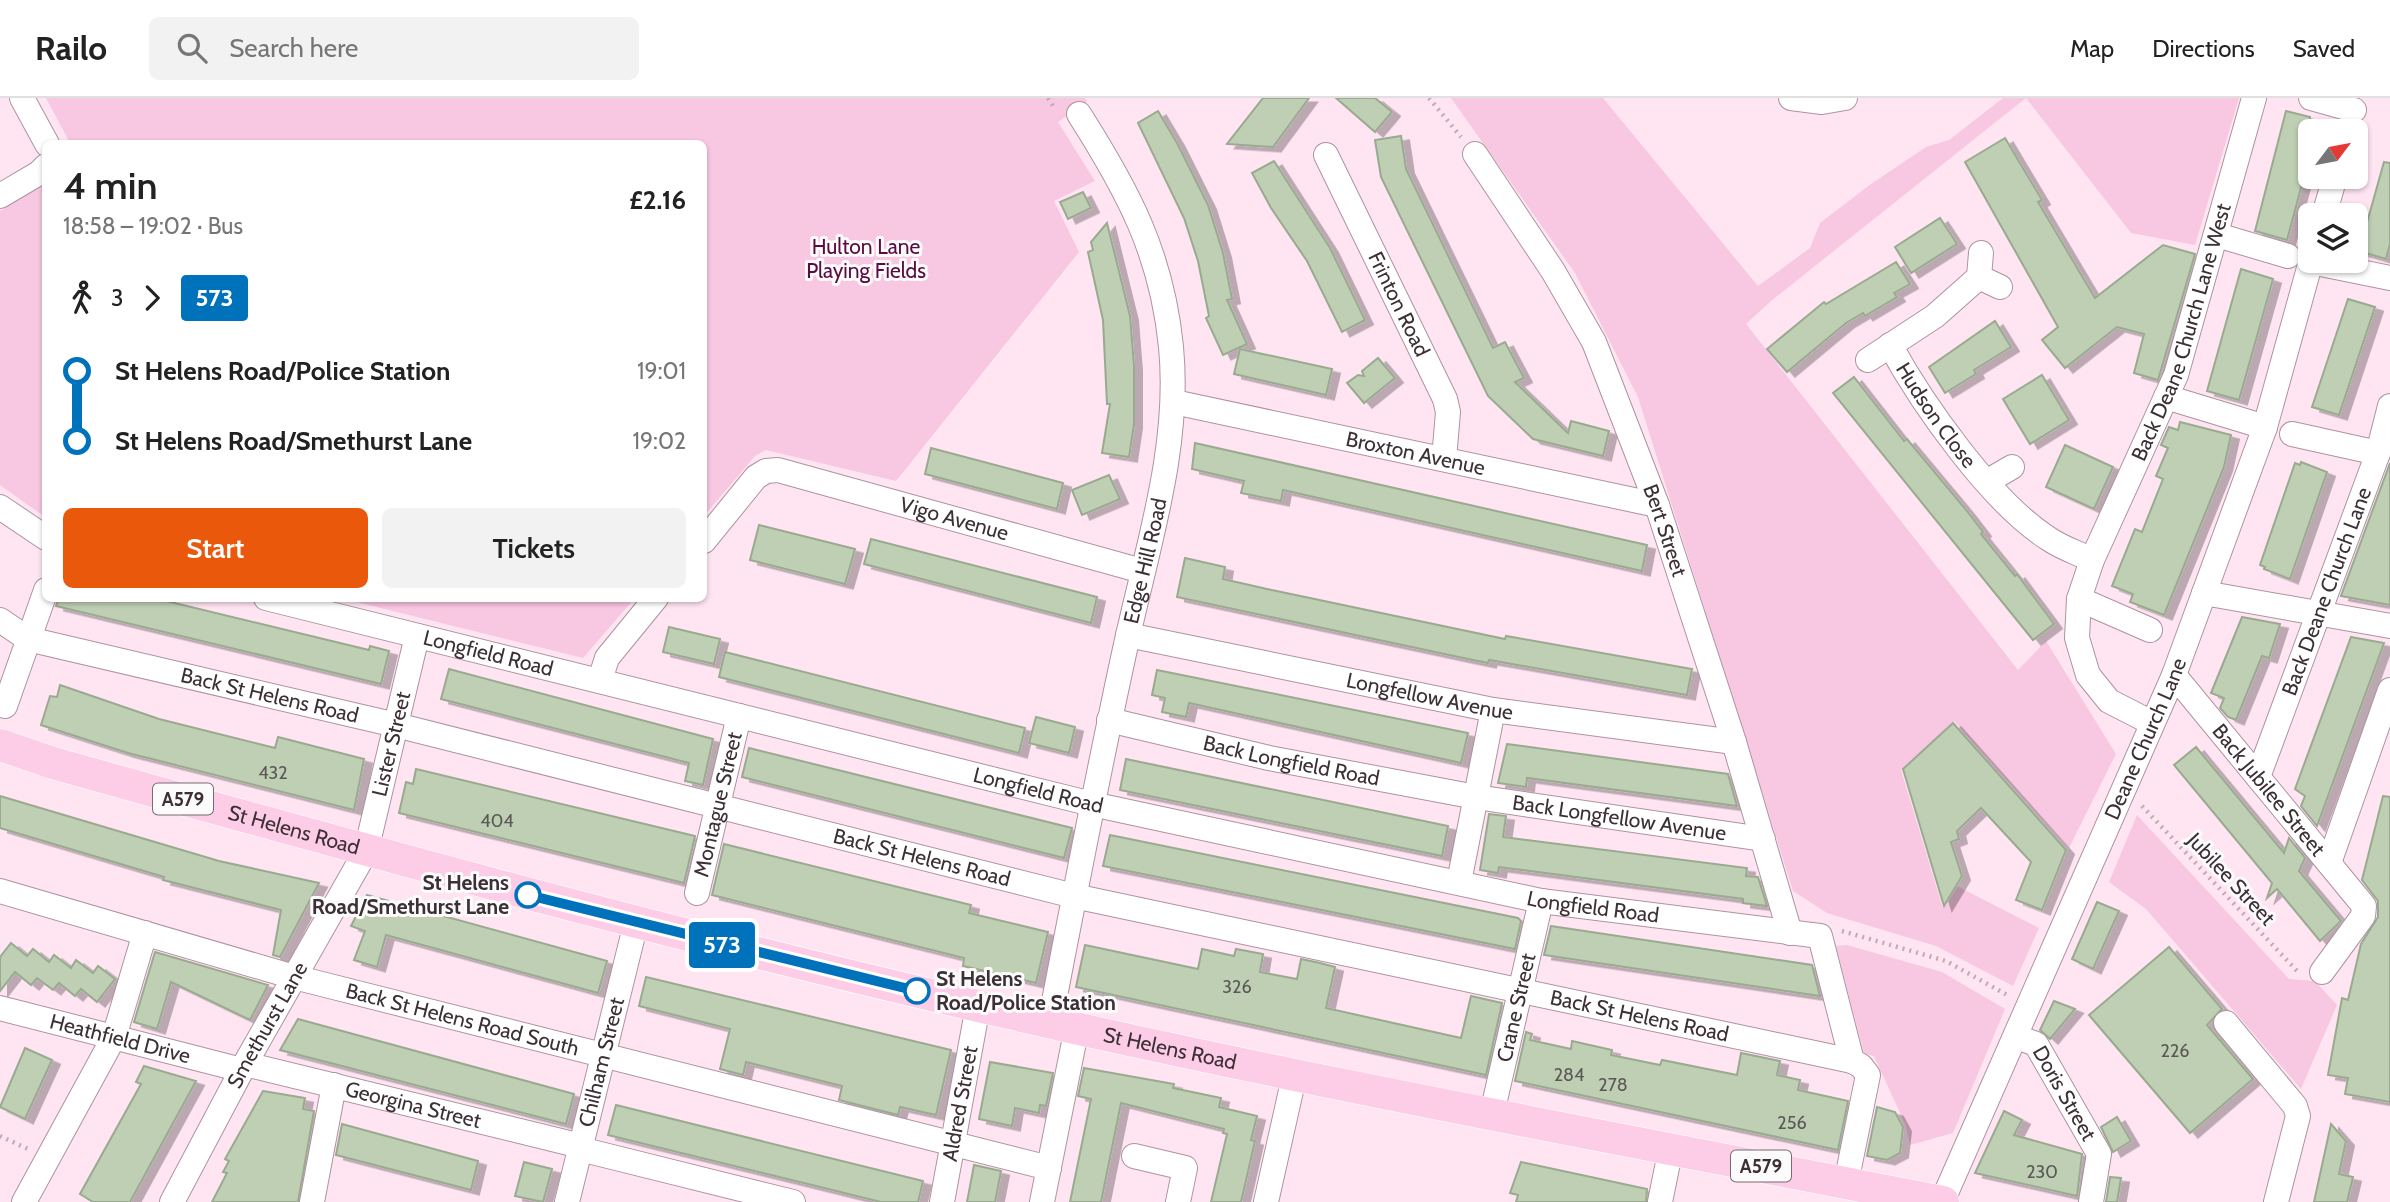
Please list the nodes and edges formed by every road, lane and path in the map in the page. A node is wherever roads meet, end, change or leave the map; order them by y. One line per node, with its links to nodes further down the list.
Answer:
1 (22, 98): 9 (street)
2 (1429, 98): 11 (path)
3 (1791, 98): 4 (street)
4 (1845, 98)
5 (2254, 98): 14 (street, Back Deane Church Lane West)
6 (2311, 98): 7 (street)
7 (2353, 113)
8 (1079, 114): 23 (street, Edge Hill Road)
9 (45, 140)
10 (1326, 155): 28 (street, Frinton Road)
11 (1475, 155): 31 (street, Bert Street)
12 (42, 170): 13 (street)
13 (0, 196)
14 (2217, 235): 15 (street); 22 (street, Back Deane Church Lane West)
15 (2298, 259)
16 (1987, 273): 20 (street, Hudson Close)
17 (2300, 273): 25 (street, Deane Church Lane)
18 (2366, 273): 19 (street)
19 (2390, 278)
20 (1889, 345): 21 (street, Hudson Close); 30 (street, Hudson Close)
21 (1868, 360)
22 (2166, 397): 25 (street); 35 (street, Back Deane Church Lane West)
23 (1174, 402): 28 (street, Broxton Avenue); 36 (street, Edge Hill Road)
24 (2390, 406): 27 (street, Back Deane Church Lane)
25 (2265, 427): 37 (street, Deane Church Lane)
26 (2292, 434): 27 (street)
27 (2378, 453): 42 (street, Back Deane Church Lane)
28 (1444, 459): 31 (street, Broxton Avenue)
29 (2011, 467): 30 (street, Hudson Close)
30 (1988, 481): 35 (street, Hudson Close)
31 (1657, 505): 58 (street, Bert Street)
32 (0, 507): 33 (street)
33 (42, 535)
34 (707, 537): 36 (street, Vigo Avenue)
35 (2092, 560): 38 (street)
36 (1143, 571): 46 (street, Edge Hill Road)
37 (2204, 593): 42 (street); 49 (street, Deane Church Lane)
38 (2079, 599): 45 (street); 56 (street)
39 (42, 601): 48 (street)
40 (282, 602): 47 (street, Longfield Road)
41 (653, 602): 50 (street)
42 (2319, 614): 44 (street); 60 (street, Back Deane Church Lane)
43 (0, 620): 48 (street, Back St Helens Road)
44 (2390, 626)
45 (2150, 630)
46 (1128, 635): 53 (street, Longfellow Avenue); 55 (street, Edge Hill Road)
47 (416, 636): 50 (street, Longfield Road); 57 (street, Lister Street)
48 (28, 639): 52 (street); 57 (street, Back St Helens Road)
49 (2174, 676): 56 (street, Deane Church Lane); 60 (street, Back Jubilee Street)
50 (600, 680): 54 (street, Longfield Road)
51 (2390, 690): 67 (street)
52 (5, 706)
53 (1493, 710): 58 (street, Longfellow Avenue); 62 (street)
54 (739, 716): 63 (street, Longfield Road); 64 (street, Montague Street)
55 (1109, 720): 62 (street, Back Longfield Road); 63 (street, Edge Hill Road)
56 (2152, 723): 61 (street, Deane Church Lane)
57 (396, 725): 64 (street, Back St Helens Road); 66 (street, Lister Street)
58 (1734, 742): 65 (street, Bert Street)
59 (0, 745): 66 (main road, St Helens Road / A579)
60 (2258, 777): 67 (street, Back Jubilee Street)
61 (2124, 788): 77 (path, Jubilee Street); 82 (street, Deane Church Lane)
62 (1476, 797): 65 (street, Back Longfellow Avenue); 68 (street)
63 (1092, 804): 68 (street, Longfield Road); 71 (street, Edge Hill Road)
64 (718, 806): 70 (street, Montague Street); 71 (street, Back St Helens Road)
65 (1763, 839): 75 (street, Bert Street)
66 (366, 851): 73 (main road, St Helens Road / A579); 78 (street, Smethurst Lane)
67 (2329, 863): 77 (street, Back Jubilee Street)
68 (1458, 882): 72 (street, Longfield Road)
69 (0, 891): 74 (street, Back St Helens Road South)
70 (697, 893)
71 (1074, 896): 79 (street, Back St Helens Road); 84 (street, Edge Hill Road)
72 (1541, 901): 75 (street, Longfield Road); 79 (street, Crane Street)
73 (636, 923): 80 (main road, St Helens Road / A579); 87 (street, Chilham Street)
74 (145, 933): 78 (street, Back St Helens Road South); 85 (street)
75 (1790, 933): 76 (street, Longfield Road)
76 (1820, 936): 82 (path); 88 (street)
77 (2322, 972)
78 (294, 977): 87 (street, Back St Helens Road South); 89 (street, Smethurst Lane)
79 (1520, 988): 88 (street, Back St Helens Road); 92 (street, Crane Street)
80 (978, 1006): 84 (main road, St Helens Road / A579); 93 (street, Aldred Street)
81 (0, 1008): 85 (street, Heathfield Drive)
82 (2029, 1008): 86 (street, Deane Church Lane)
83 (2226, 1023): 111 (street)
84 (1063, 1025): 90 (main road, St Helens Road / A579); 97 (street, Edge Hill Road)
85 (114, 1037): 89 (street, Heathfield Drive); 99 (street)
86 (2017, 1037): 109 (street, Deane Church Lane); 110 (street, Doris Street)
87 (602, 1056): 93 (street, Back St Helens Road South); 94 (street, Chilham Street)
88 (1852, 1061): 98 (street)
89 (244, 1067): 91 (street, Georgina Street); 100 (street, Smethurst Lane)
90 (1295, 1073): 92 (main road, St Helens Road / A579); 107 (street)
91 (334, 1085): 94 (street, Georgina Street); 101 (street)
92 (1492, 1113): 95 (main road, St Helens Road / A579)
93 (953, 1145): 97 (street, Back St Helens Road South); 104 (street, Aldred Street)
94 (580, 1147): 102 (street, Chilham Street); 103 (street, Georgina Street)
95 (1671, 1148): 98 (main road, St Helens Road / A579); 108 (street)
96 (1134, 1156): 106 (street)
97 (1049, 1168): 105 (street, Edge Hill Road)
98 (1846, 1183): 109 (main road, St Helens Road / A579)
99 (24, 1202)
100 (172, 1202)
101 (312, 1202)
102 (567, 1202)
103 (793, 1202)
104 (943, 1202)
105 (1042, 1202)
106 (1178, 1202)
107 (1265, 1202)
108 (1660, 1202)
109 (1942, 1202)
110 (2091, 1202)
111 (2276, 1202)

